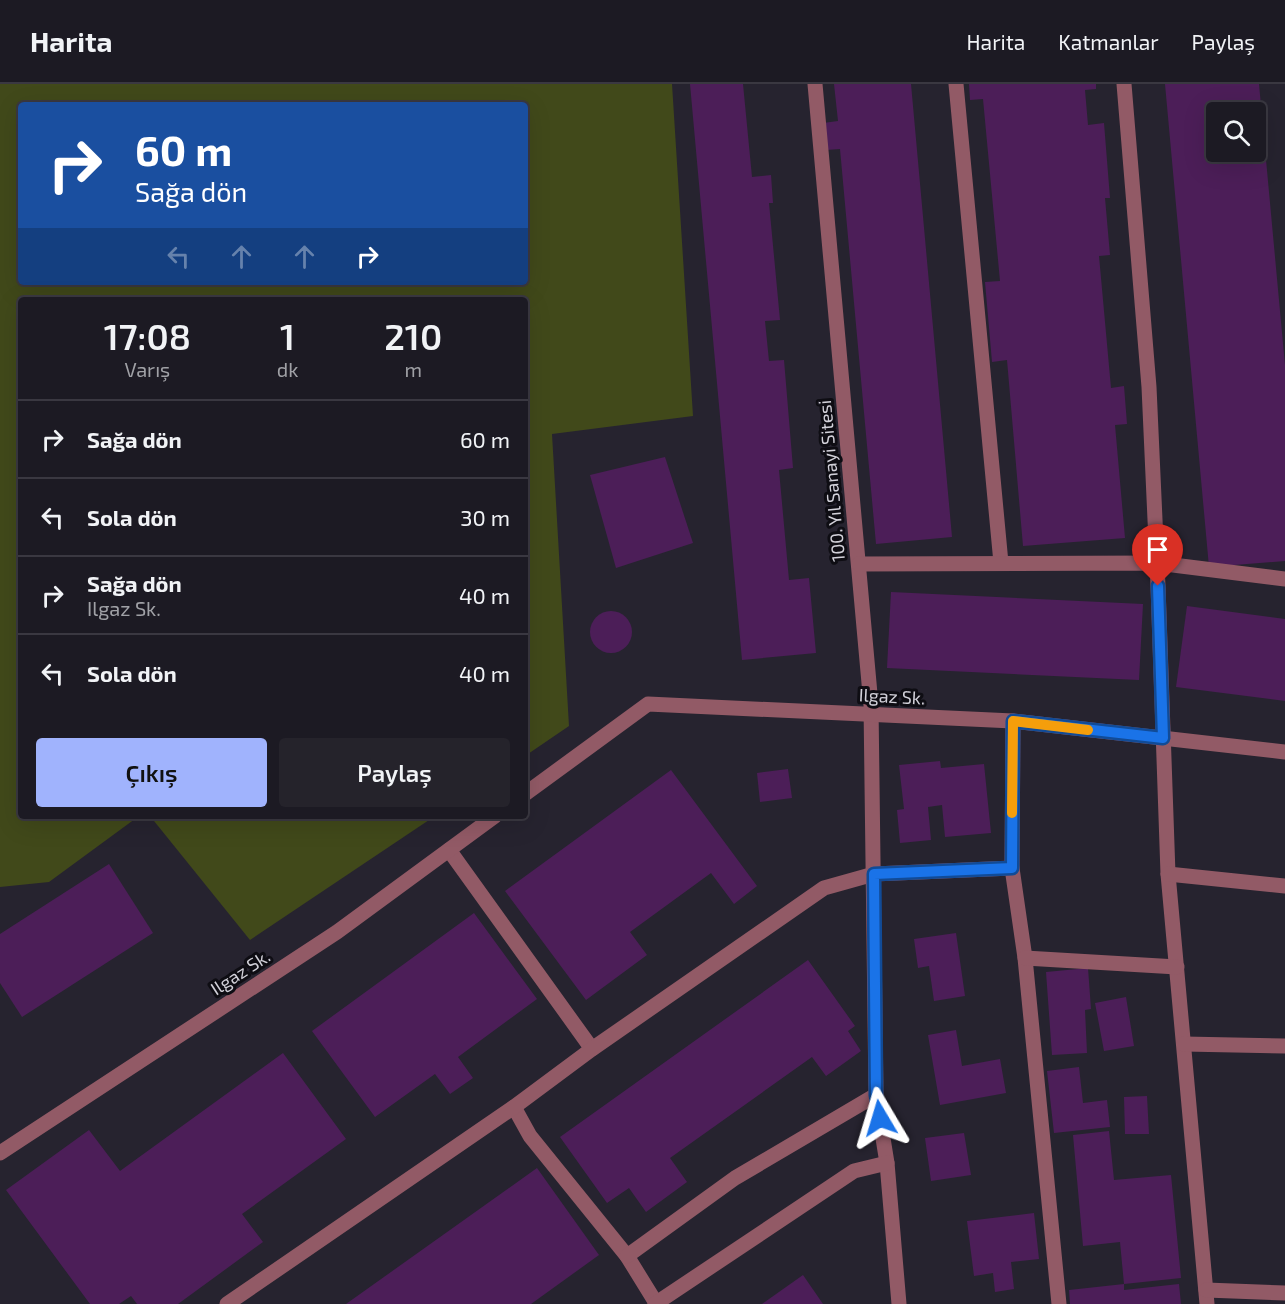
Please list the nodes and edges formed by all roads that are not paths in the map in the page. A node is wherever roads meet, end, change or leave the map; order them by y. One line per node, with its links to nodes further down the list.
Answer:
1 (815, 84): 6 (street, 100. Yıl Sanayi Sitesi)
2 (956, 84): 4 (street)
3 (1124, 84): 5 (street)
4 (1001, 563): 5 (street); 6 (street)
5 (1157, 563): 7 (street); 10 (street)
6 (858, 564): 8 (street, 100. Yıl Sanayi Sitesi)
7 (1285, 579)
8 (872, 715): 9 (street, Ilgaz Sk.); 12 (street, Ilgaz Sk.); 16 (street, 100. Yıl Sanayi Sitesi)
9 (1013, 721): 10 (street, Ilgaz Sk.); 15 (street)
10 (1163, 738): 11 (street, Ilgaz Sk.); 17 (street)
11 (1285, 752)
12 (528, 792)
13 (491, 819): 14 (street, Ilgaz Sk.)
14 (449, 850): 23 (street); 26 (street, Ilgaz Sk.)
15 (1012, 868): 16 (street); 19 (street)
16 (874, 874): 23 (street); 24 (street, 100. Yıl Sanayi Sitesi)
17 (1168, 874): 18 (street); 20 (street)
18 (1285, 886)
19 (1025, 958): 20 (street); 35 (street)
20 (1177, 967): 21 (street)
21 (1184, 1044): 22 (street); 30 (street)
22 (1285, 1046)
23 (592, 1048): 25 (street)
24 (876, 1095): 27 (street, 100. Yıl Sanayi Sitesi); 28 (street)
25 (514, 1107): 28 (street); 31 (street)
26 (0, 1153)
27 (887, 1163): 33 (street); 34 (street, 100. Yıl Sanayi Sitesi)
28 (627, 1256): 33 (street)
29 (1285, 1293): 30 (street)
30 (1206, 1297)
31 (250, 1298): 32 (street)
32 (227, 1304)
33 (656, 1304)
34 (899, 1304)
35 (1059, 1304)

